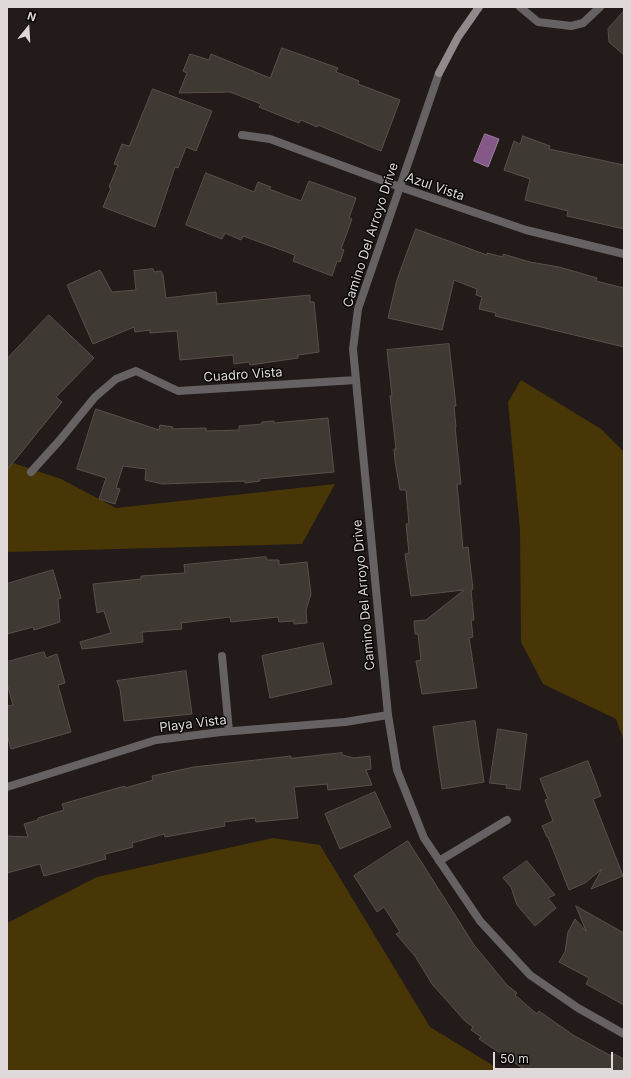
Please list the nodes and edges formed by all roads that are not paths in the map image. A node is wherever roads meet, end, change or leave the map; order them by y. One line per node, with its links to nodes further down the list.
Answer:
1 (479, 7): 5 (street, Camino Del Arroyo Drive)
2 (520, 7): 3 (street)
3 (600, 7)
4 (242, 135): 5 (street, Azul Vista)
5 (400, 187): 6 (street, Azul Vista); 7 (street, Camino Del Arroyo Drive)
6 (624, 254)
7 (356, 380): 8 (street, Cuadro Vista); 10 (street, Camino Del Arroyo Drive)
8 (31, 472)
9 (222, 656): 11 (street)
10 (388, 714): 11 (street, Playa Vista); 14 (street, Camino Del Arroyo Drive)
11 (229, 731): 12 (street, Playa Vista)
12 (7, 787)
13 (507, 820): 14 (street)
14 (440, 861): 15 (street, Camino Del Arroyo Drive)
15 (624, 1034)

